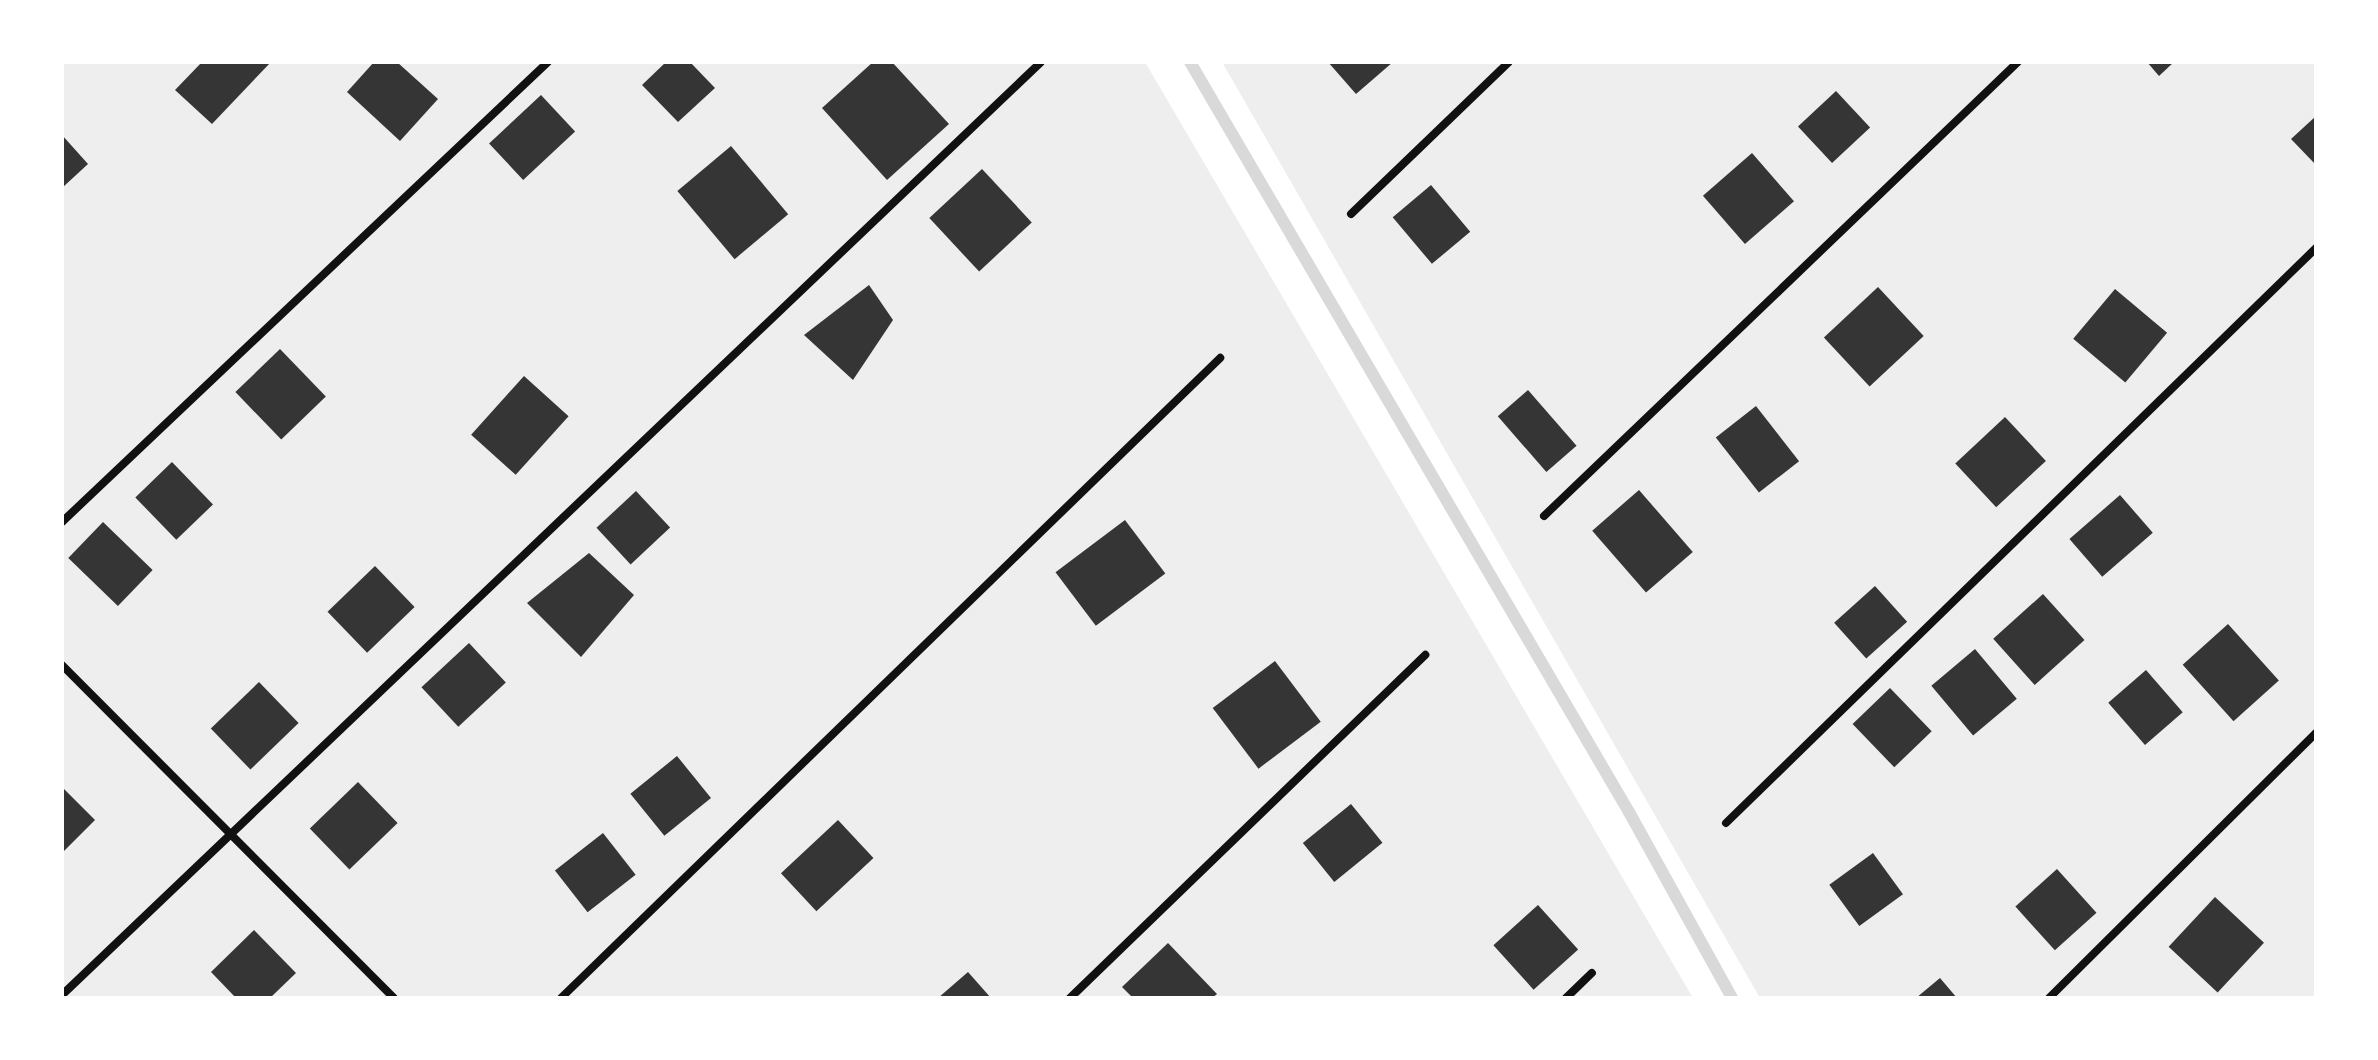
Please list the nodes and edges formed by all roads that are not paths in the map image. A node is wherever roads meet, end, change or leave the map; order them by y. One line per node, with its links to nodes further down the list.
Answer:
1 (548, 62): 9 (street)
2 (1041, 62): 14 (street)
3 (1509, 62): 5 (street)
4 (2018, 62): 8 (street)
5 (1351, 214)
6 (2316, 248): 13 (street)
7 (1220, 358): 18 (street)
8 (1544, 516)
9 (62, 522)
10 (1425, 655): 19 (street)
11 (62, 665): 14 (street)
12 (2316, 733): 21 (street)
13 (1726, 823)
14 (230, 831): 16 (street); 17 (street)
15 (1592, 973): 20 (street)
16 (62, 995)
17 (394, 998)
18 (561, 998)
19 (1070, 998)
20 (1566, 998)
21 (2049, 998)

